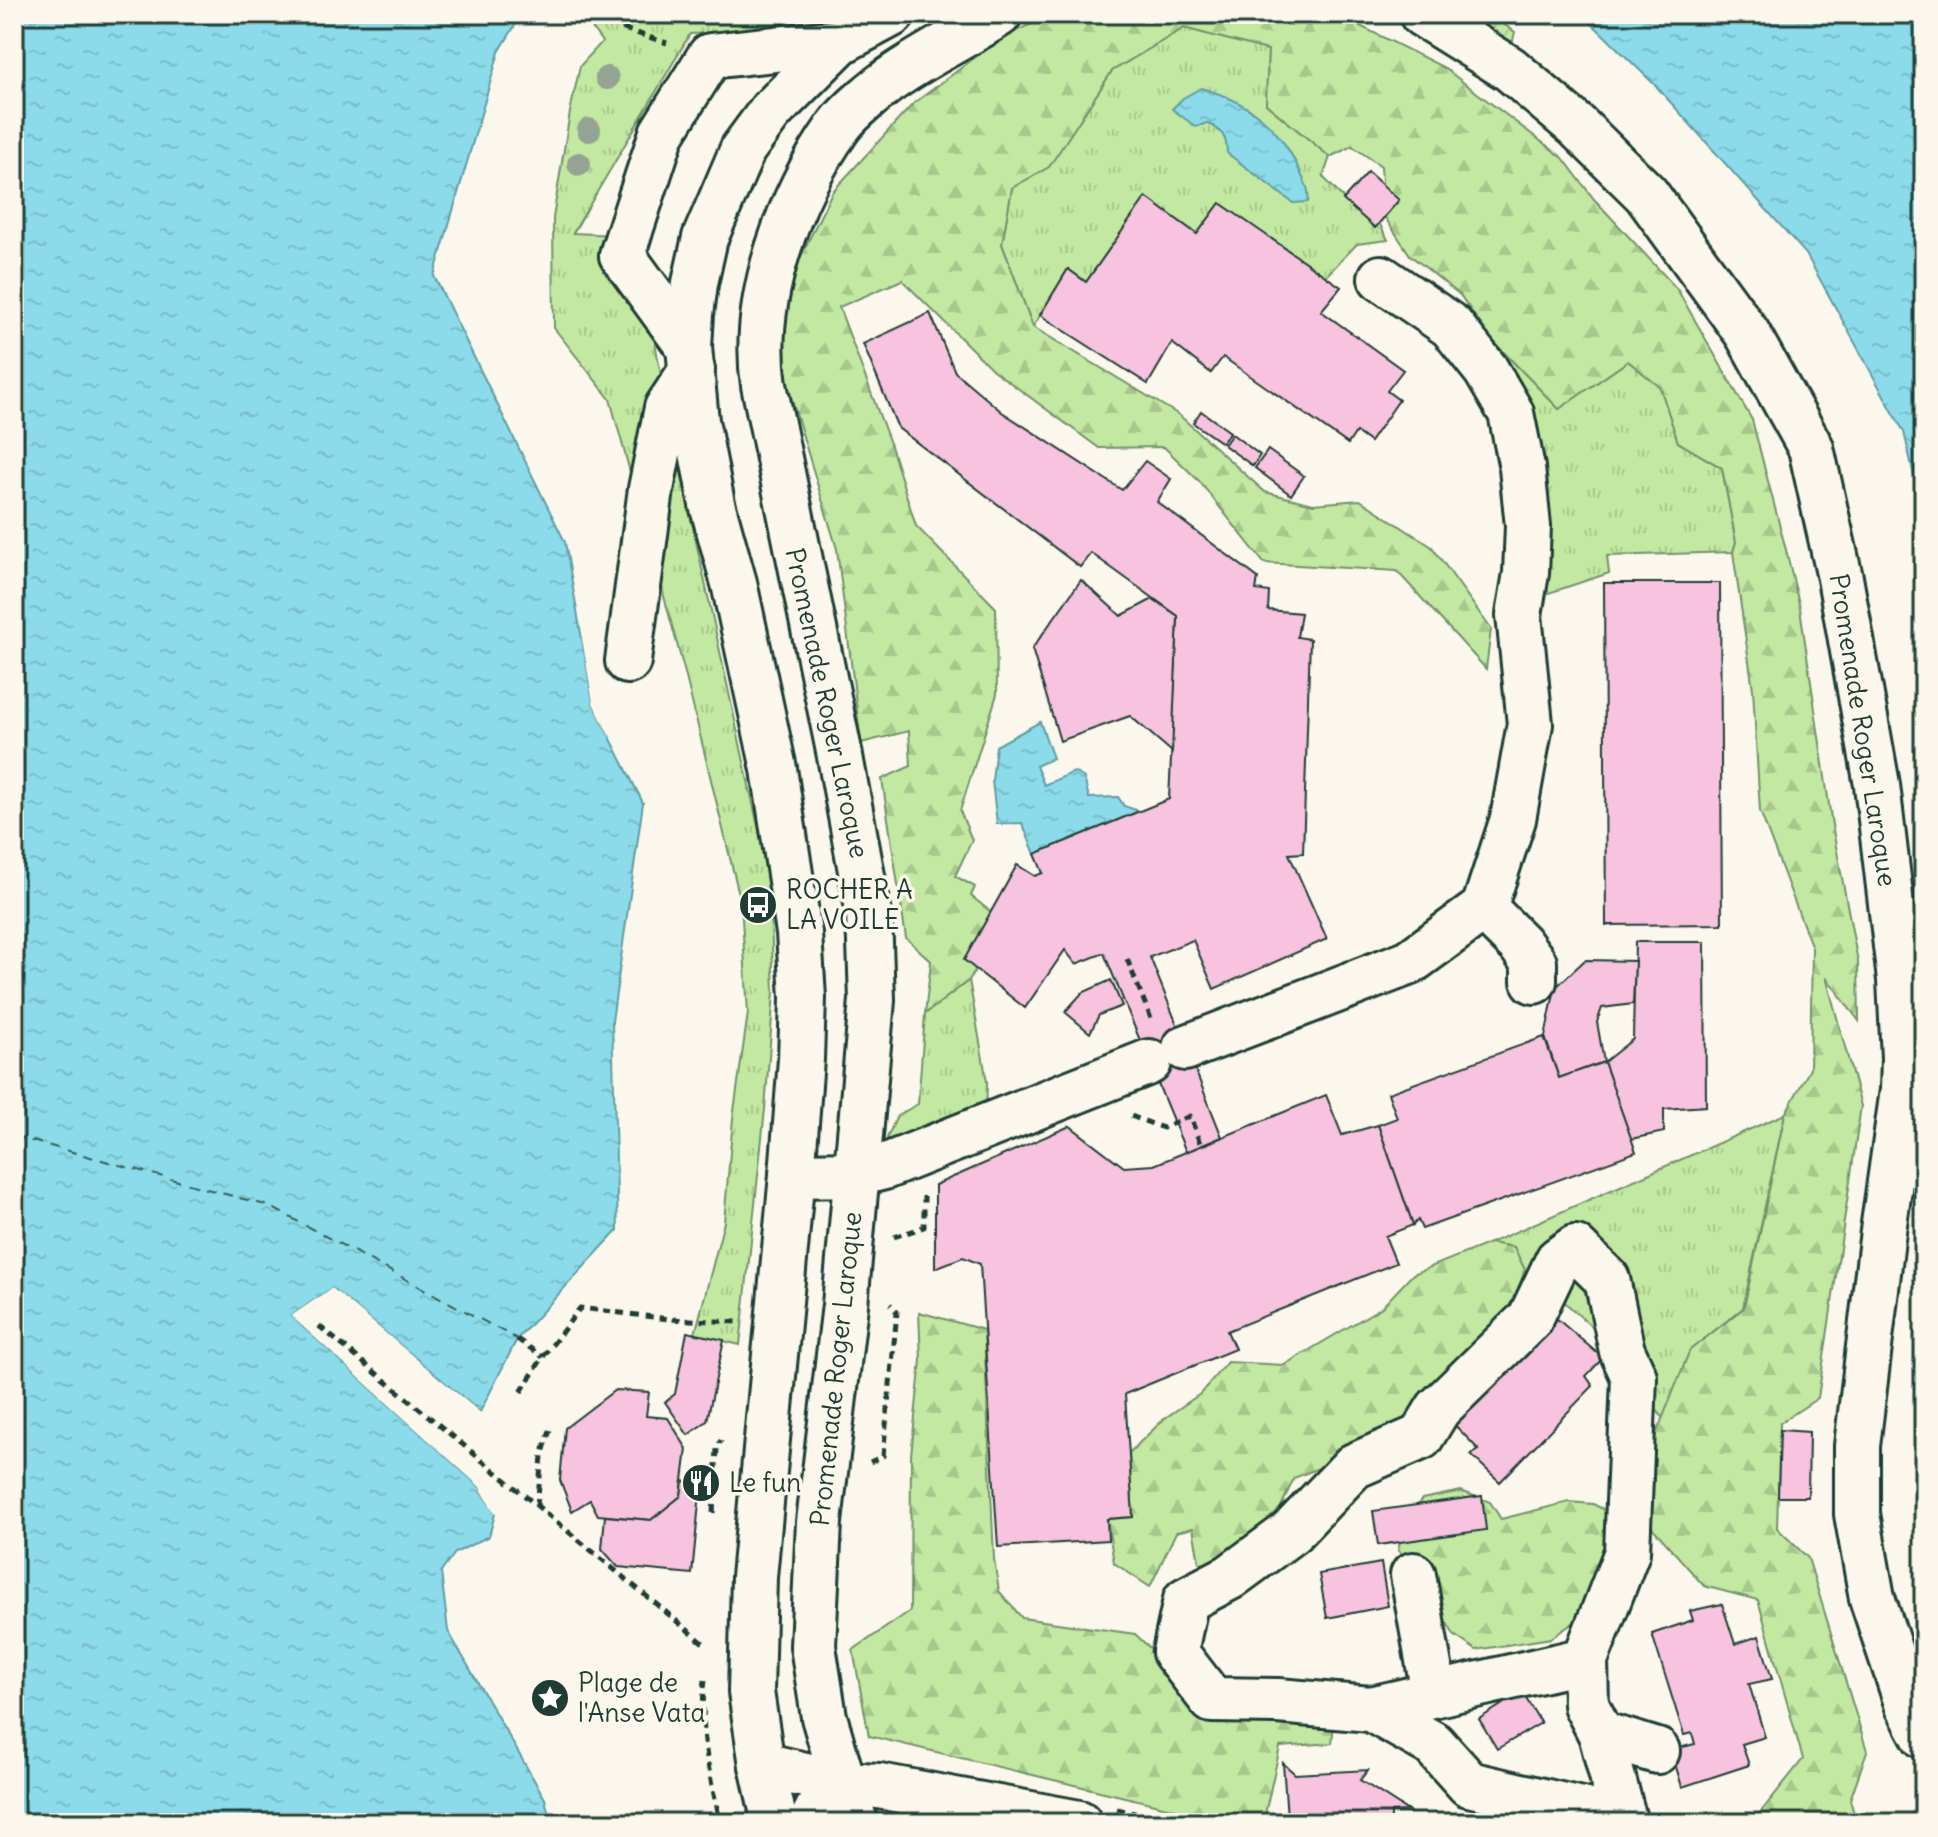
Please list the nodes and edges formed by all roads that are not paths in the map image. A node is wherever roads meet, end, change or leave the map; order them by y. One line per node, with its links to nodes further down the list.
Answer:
1 (892, 14): 4 (main road)
2 (999, 14): 5 (main road, Promenade Roger Laroque)
3 (1422, 14): 18 (main road, Promenade Roger Laroque)
4 (840, 42): 5 (main road); 7 (main road); 7 (main road)
5 (840, 124): 11 (main road, Promenade Roger Laroque)
6 (1381, 278): 9 (main road)
7 (690, 358): 8 (main road); 12 (main road)
8 (628, 661)
9 (1484, 908): 10 (main road); 11 (main road)
10 (1534, 981)
11 (857, 1174): 12 (main road); 21 (main road, Promenade Roger Laroque)
12 (792, 1175): 20 (main road)
13 (1413, 1575): 15 (main road)
14 (1585, 1660): 15 (main road); 16 (main road); 17 (main road)
15 (1434, 1694): 16 (main road)
16 (1371, 1709): 23 (main road)
17 (1601, 1734): 19 (main road); 23 (main road)
18 (1924, 1736)
19 (1657, 1751)
20 (762, 1765): 21 (main road); 24 (main road)
21 (849, 1803): 22 (main road); 25 (main road)
22 (1092, 1814)
23 (1617, 1822)
24 (775, 1823)
25 (811, 1823)

